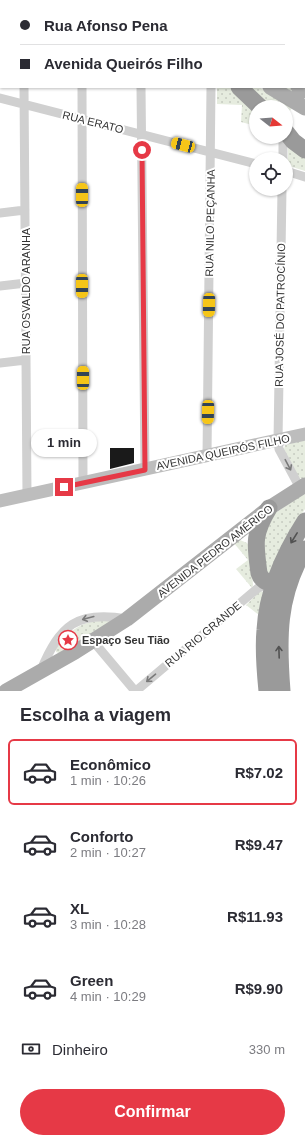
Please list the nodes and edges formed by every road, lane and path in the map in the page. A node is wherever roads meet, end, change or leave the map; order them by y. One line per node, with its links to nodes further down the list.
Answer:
1 (24, 88): 9 (street, RUA OSVALDO ARANHA)
2 (82, 88): 11 (street)
3 (141, 88): 12 (street)
4 (211, 88): 15 (street, RUA NILO PEÇANHA)
5 (240, 88): 8 (highway)
6 (272, 88): 10 (main road)
7 (0, 98): 9 (street, RUA ERATO)
8 (253, 100)
9 (25, 104): 11 (street, RUA ERATO); 20 (street, RUA OSVALDO ARANHA)
10 (305, 108)
11 (82, 119): 12 (street, RUA ERATO); 30 (street)
12 (142, 134): 15 (street, RUA ERATO); 29 (street)
13 (293, 141): 14 (highway)
14 (305, 150)
15 (211, 152): 16 (street, RUA ERATO); 28 (street, RUA NILO PEÇANHA)
16 (249, 162)
17 (293, 173): 18 (street)
18 (305, 177)
19 (282, 196): 27 (street, RUA JOSÉ DO PATROCÍNIO)
20 (25, 210): 21 (street); 22 (street, RUA OSVALDO ARANHA)
21 (0, 213)
22 (26, 283): 23 (street); 24 (street, RUA OSVALDO ARANHA)
23 (0, 286)
24 (26, 360): 25 (street); 32 (street, RUA OSVALDO ARANHA)
25 (0, 363)
26 (305, 434): 27 (main road, AVENIDA QUEIRÓS FILHO)
27 (278, 441): 28 (main road, AVENIDA QUEIRÓS FILHO); 31 (street, one-way to 31)
28 (207, 456): 29 (main road, AVENIDA QUEIRÓS FILHO)
29 (145, 470): 30 (main road, AVENIDA QUEIRÓS FILHO)
30 (83, 483): 32 (main road, AVENIDA QUEIRÓS FILHO)
31 (303, 487): 34 (main road, AVENIDA PEDRO AMÉRICO)
32 (27, 495): 33 (main road, AVENIDA QUEIRÓS FILHO)
33 (0, 501)
34 (269, 508): 36 (main road, AVENIDA PEDRO AMÉRICO); 37 (highway)
35 (305, 521): 39 (highway, one-way to 39)
36 (231, 538): 37 (main road); 40 (main road, AVENIDA PEDRO AMÉRICO)
37 (255, 544): 39 (highway)
38 (305, 549): 39 (highway)
39 (281, 584): 44 (street, RUA RIO GRANDE, one-way to 44); 45 (highway); 46 (highway, one-way to 39)
40 (127, 619): 41 (main road, AVENIDA PEDRO AMÉRICO); 42 (street, one-way to 42)
41 (93, 641): 42 (main road, AVENIDA PEDRO AMÉRICO); 44 (street)
42 (41, 671): 43 (main road, AVENIDA PEDRO AMÉRICO)
43 (9, 690)
44 (136, 691)
45 (267, 691)
46 (282, 691)

